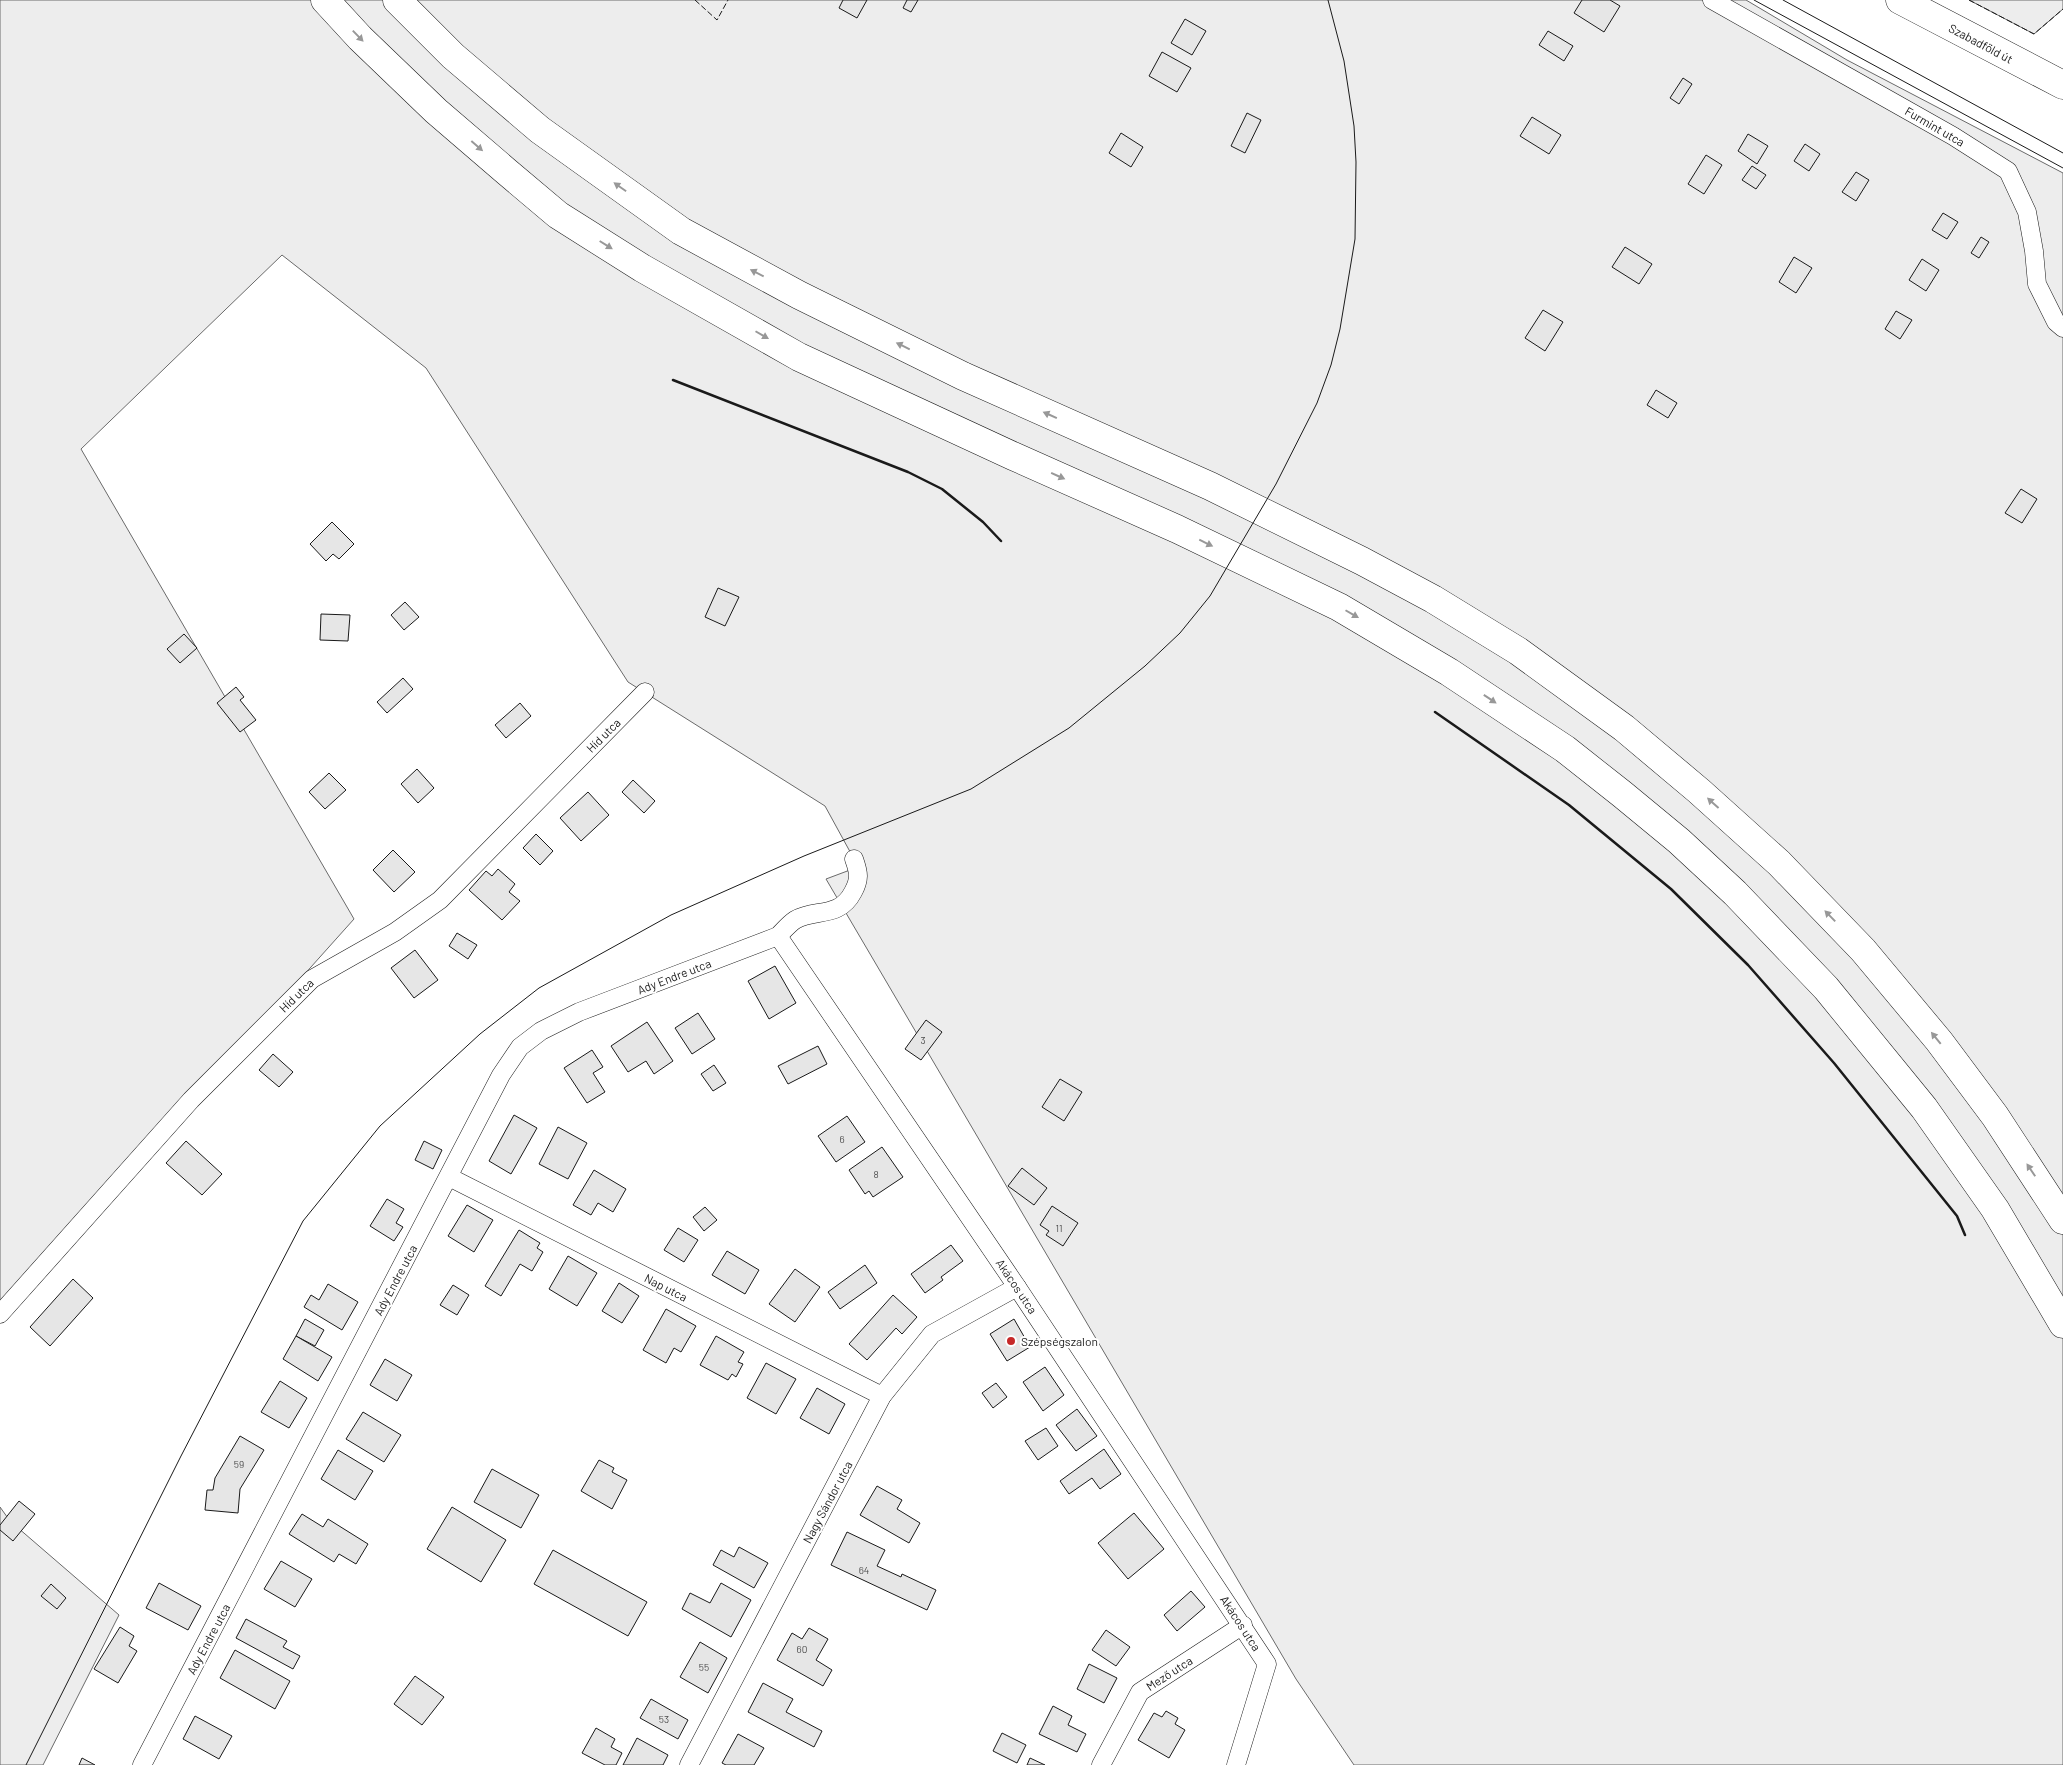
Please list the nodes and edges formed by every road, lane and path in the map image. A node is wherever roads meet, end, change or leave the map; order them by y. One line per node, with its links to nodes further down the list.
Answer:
1 (325, 0): 14 (main road, one-way to 14)
2 (397, 0): 11 (main road, one-way to 2)
3 (1712, 0): 6 (street, Furmint utca)
4 (1900, 0): 5 (main road, Szabadföld út)
5 (2061, 81)
6 (2063, 328)
7 (645, 692): 13 (street, Híd utca)
8 (854, 859): 9 (street, Ady Endre utca)
9 (778, 936): 10 (street, Ady Endre utca); 12 (street, Akácos utca)
10 (449, 1177): 15 (street, Nap utca); 17 (street, Ady Endre utca)
11 (2063, 1220)
12 (1017, 1287): 15 (street, Nagy Sándor utca); 16 (street, Akácos utca)
13 (0, 1314)
14 (2063, 1324)
15 (882, 1396): 18 (street, Nagy Sándor utca)
16 (1243, 1625): 19 (street, Mező utca); 20 (street, Akácos utca)
17 (142, 1765)
18 (689, 1765)
19 (1100, 1765)
20 (1236, 1765)

